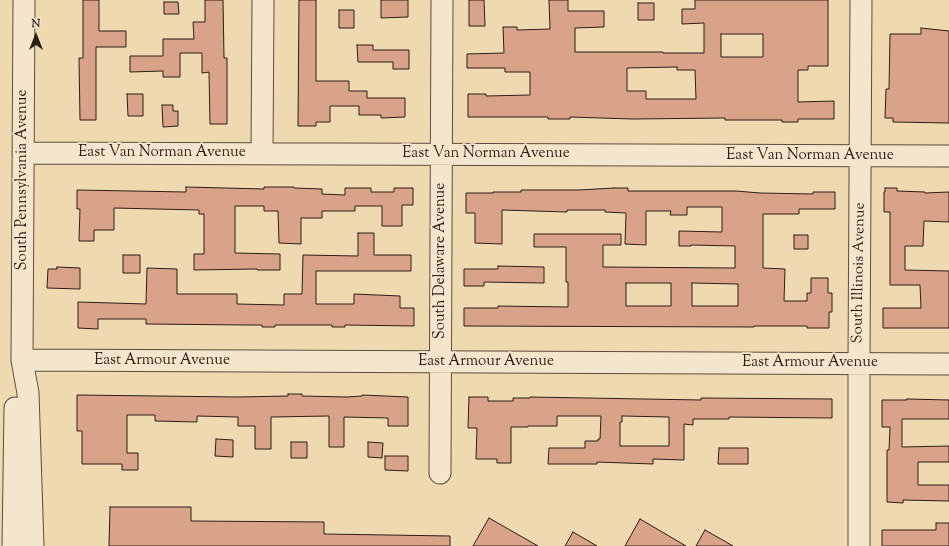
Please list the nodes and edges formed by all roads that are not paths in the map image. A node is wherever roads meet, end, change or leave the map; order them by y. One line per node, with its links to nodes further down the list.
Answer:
1 (24, 0): 5 (street, South Pennsylvania Avenue)
2 (263, 0): 6 (street)
3 (442, 0): 7 (street, South Delaware Avenue)
4 (861, 0): 8 (street, South Illinois Avenue)
5 (23, 152): 6 (street, East Van Norman Avenue); 10 (street, South Pennsylvania Avenue)
6 (262, 154): 7 (street, East Van Norman Avenue)
7 (442, 154): 8 (street, East Van Norman Avenue); 11 (street, South Delaware Avenue)
8 (860, 156): 9 (street, East Van Norman Avenue); 12 (street, South Illinois Avenue)
9 (949, 156)
10 (22, 360): 11 (street, East Armour Avenue); 15 (street, South Pennsylvania Avenue); 16 (street, South Pennsylvania Avenue)
11 (441, 362): 12 (street, East Armour Avenue); 14 (street, South Delaware Avenue)
12 (859, 363): 13 (street, East Armour Avenue); 17 (street, South Illinois Avenue)
13 (949, 364)
14 (440, 473)
15 (13, 546)
16 (32, 546)
17 (859, 546)

